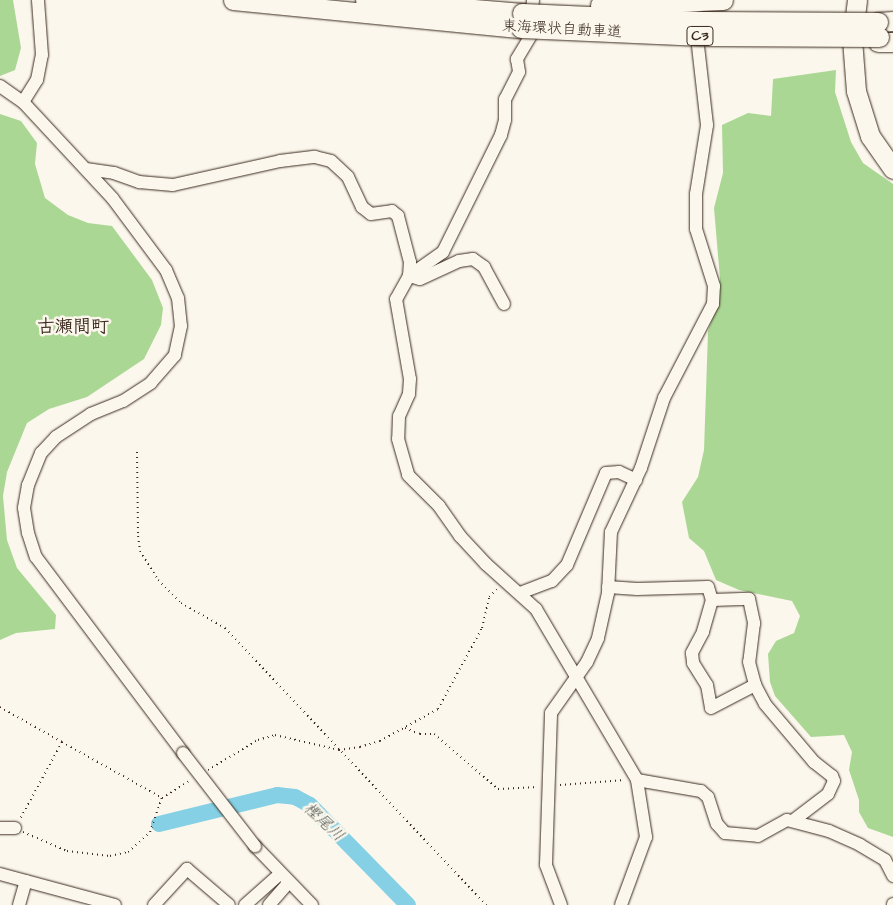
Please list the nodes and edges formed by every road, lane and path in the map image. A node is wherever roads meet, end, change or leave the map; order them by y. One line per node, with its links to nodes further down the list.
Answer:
1 (38, 0): 11 (street)
2 (233, 0): 8 (highway, 東海環状自動車道 / C3)
3 (690, 0): 18 (street)
4 (723, 0): 8 (highway, bridge)
5 (857, 0): 14 (highway)
6 (868, 0): 12 (highway)
7 (371, 1): 8 (highway, 東海環状自動車道 / C3)
8 (525, 12): 9 (highway, 東海環状自動車道 / C3, bridge); 9 (highway, 東海環状自動車道 / C3, bridge); 15 (street)
9 (886, 34)
10 (0, 86): 11 (street)
11 (23, 102): 13 (street)
12 (893, 152)
13 (86, 169): 15 (street); 39 (street, bridge)
14 (893, 169)
15 (409, 276): 16 (street); 19 (street)
16 (504, 304)
17 (137, 452): 28 (path)
18 (636, 480): 20 (street); 21 (street)
19 (506, 581): 21 (street); 26 (path)
20 (608, 587): 22 (street); 23 (street)
21 (520, 593): 23 (street)
22 (712, 600): 24 (street); 24 (street)
23 (577, 678): 31 (street); 32 (street)
24 (755, 685): 34 (street)
25 (0, 707): 27 (path)
26 (405, 728): 28 (path); 32 (path)
27 (62, 742): 33 (path); 36 (path)
28 (339, 750): 29 (path); 49 (path)
29 (202, 774)
30 (194, 779): 33 (path)
31 (636, 780): 32 (path); 34 (street); 51 (street)
32 (547, 786): 50 (street)
33 (162, 798): 36 (path)
34 (794, 820): 38 (street)
35 (0, 828): 36 (street)
36 (15, 828)
37 (0, 874): 40 (street)
38 (893, 876)
39 (284, 879): 46 (street); 47 (street); 48 (street)
40 (26, 881): 41 (street); 42 (street)
41 (80, 900): 43 (street)
42 (19, 905)
43 (114, 905)
44 (154, 905): 45 (street)
45 (229, 905)
46 (245, 905)
47 (269, 905)
48 (312, 905)
49 (486, 905)
50 (561, 905)
51 (621, 905)

